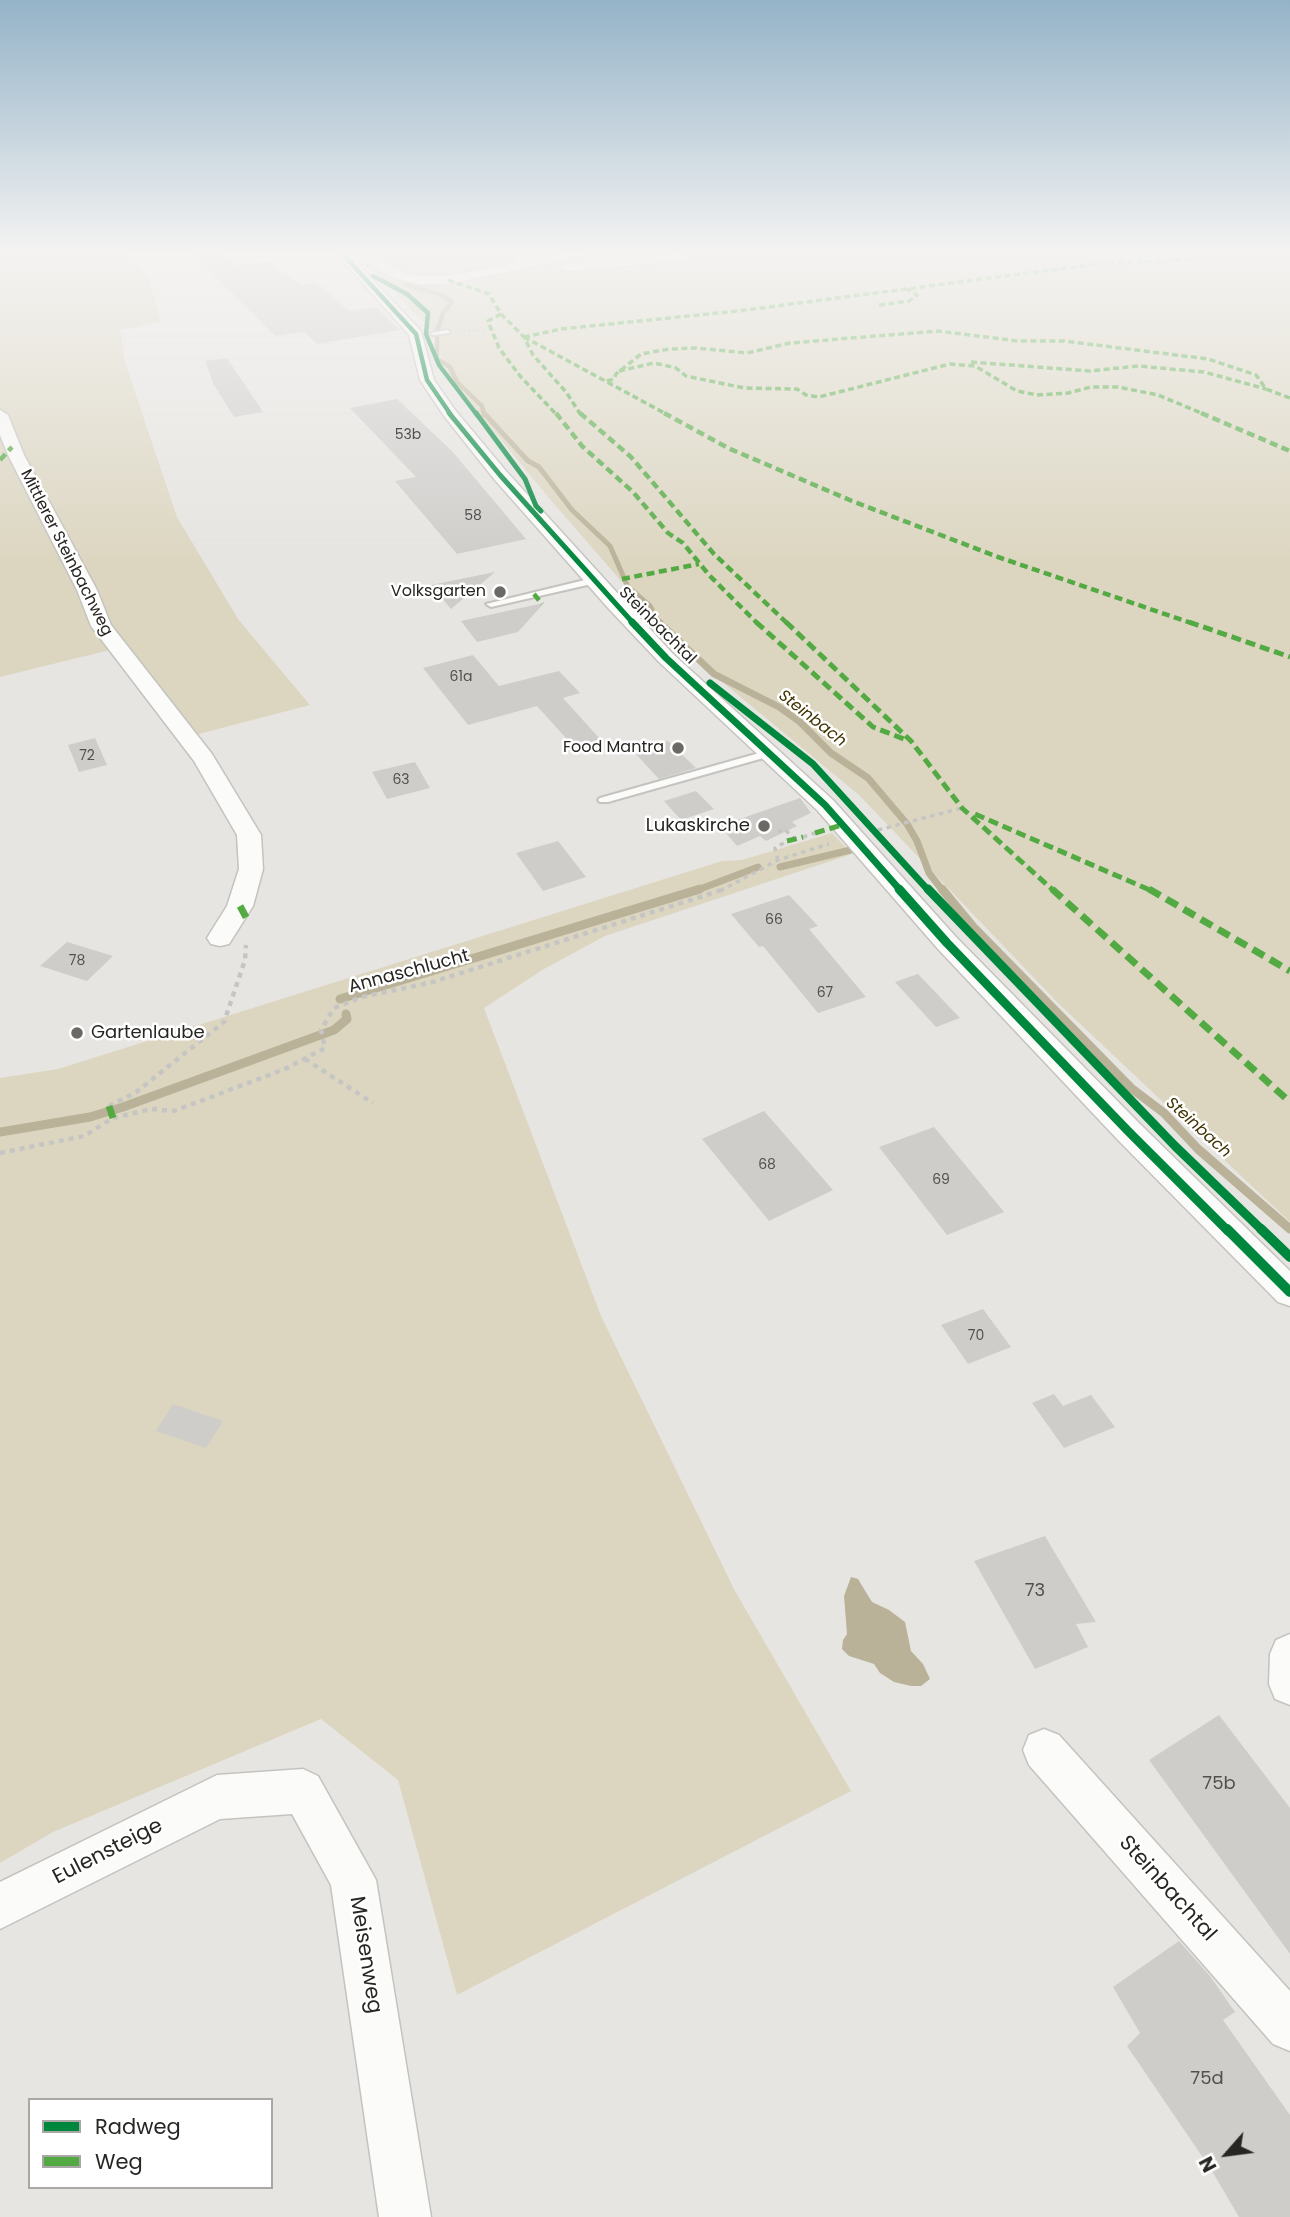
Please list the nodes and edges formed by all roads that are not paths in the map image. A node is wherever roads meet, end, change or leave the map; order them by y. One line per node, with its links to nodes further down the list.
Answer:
1 (421, 354): 3 (street, Steinbachtal)
2 (0, 415): 7 (street, Mittlerer Steinbachweg)
3 (593, 580): 4 (lane); 5 (street, Steinbachtal)
4 (491, 604)
5 (770, 753): 6 (lane); 8 (street, Steinbachtal)
6 (604, 800)
7 (220, 938)
8 (1290, 1292)
9 (1290, 1654): 10 (street)
10 (1290, 1684)
11 (1044, 1750): 14 (street, Steinbachtal)
12 (217, 1797): 13 (street, Eulensteige); 15 (street, Meisenweg)
13 (0, 1906)
14 (1290, 2027)
15 (405, 2217)

